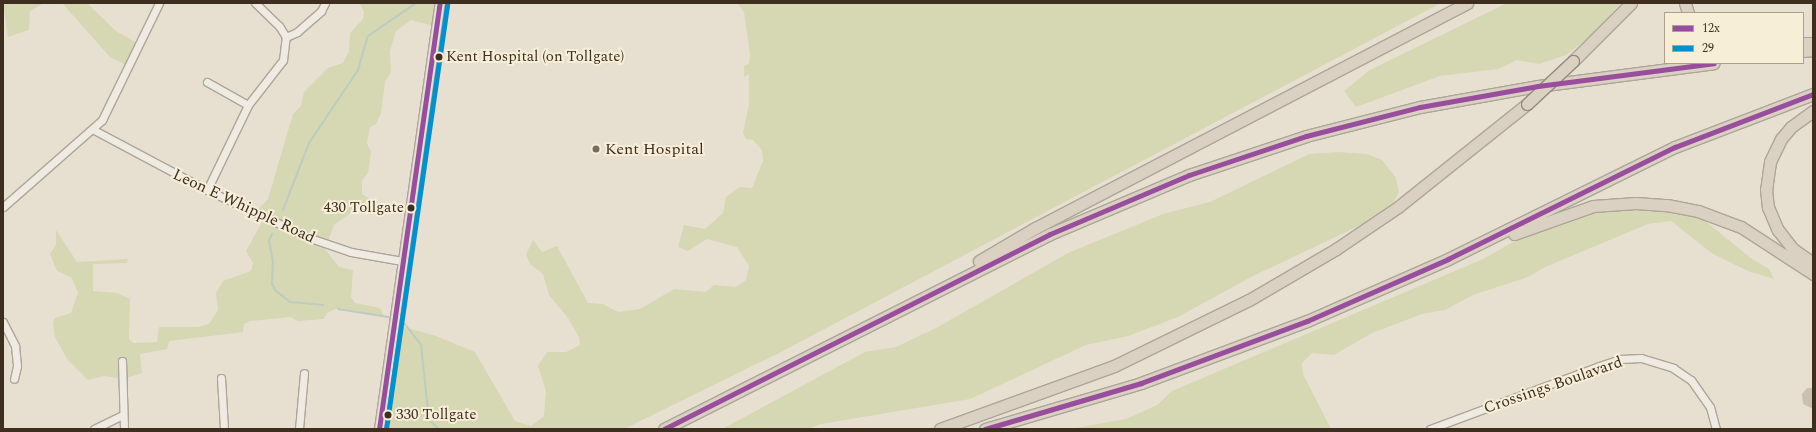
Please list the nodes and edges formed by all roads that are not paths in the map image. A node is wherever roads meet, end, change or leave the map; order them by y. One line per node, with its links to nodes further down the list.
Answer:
1 (159, 3): 13 (street)
2 (255, 3): 7 (street)
3 (325, 3): 7 (street)
4 (440, 3): 16 (main road)
5 (1467, 3): 20 (highway)
6 (1631, 3): 33 (highway, bridge)
7 (286, 38): 11 (street)
8 (1707, 64): 20 (highway)
9 (207, 82): 11 (street)
10 (1813, 94): 18 (highway)
11 (248, 105): 14 (street)
12 (1813, 111): 17 (highway)
13 (94, 130): 14 (street, Leon E Whipple Road); 15 (street)
14 (207, 190): 16 (street, Leon E Whipple Road)
15 (3, 207)
16 (402, 261): 31 (main road)
17 (1813, 263)
18 (1425, 270): 19 (highway); 34 (highway)
19 (1813, 274)
20 (924, 295): 32 (highway)
21 (3, 322): 25 (street)
22 (122, 361): 26 (street)
23 (304, 373): 30 (street)
24 (221, 378): 29 (street)
25 (14, 379)
26 (123, 415): 27 (street); 28 (street)
27 (94, 429)
28 (124, 429)
29 (224, 429)
30 (299, 429)
31 (379, 429)
32 (664, 429)
33 (940, 429)
34 (985, 429)
35 (1430, 429): 36 (street, Crossings Boulavard)
36 (1716, 429)

